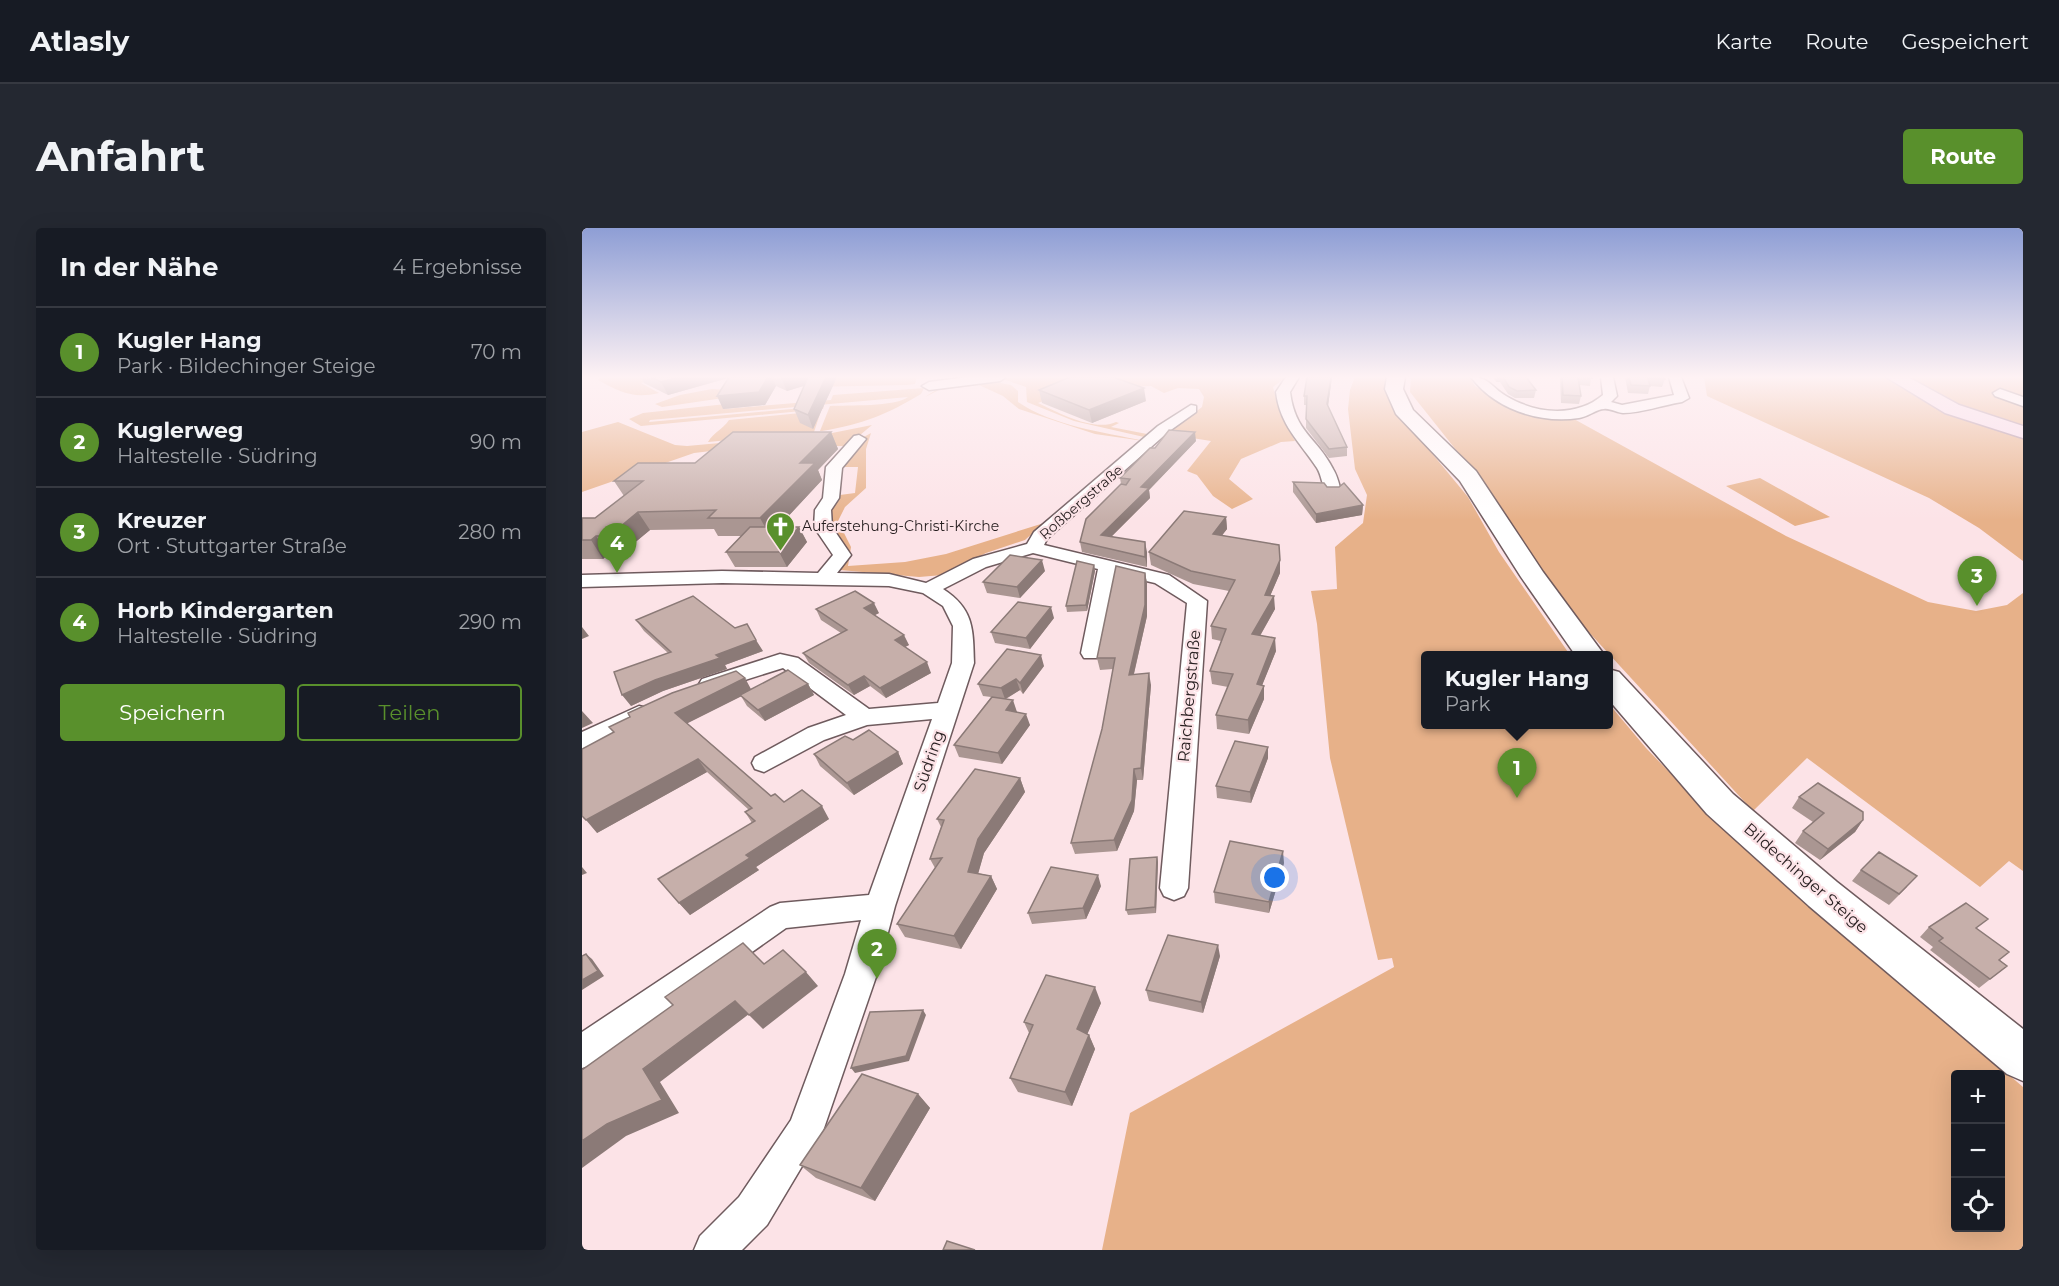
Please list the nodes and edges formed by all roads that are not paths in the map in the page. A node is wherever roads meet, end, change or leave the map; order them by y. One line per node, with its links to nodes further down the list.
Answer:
1 (1169, 425): 8 (street, Roßbergstraße)
2 (1292, 425): 7 (street)
3 (1417, 425): 13 (street)
4 (2000, 425): 5 (main road)
5 (2023, 432)
6 (860, 439): 10 (street)
7 (1333, 491)
8 (1033, 548): 9 (street, Raichbergstraße); 12 (street, Roßbergstraße)
9 (1108, 566): 14 (street); 22 (street, Raichbergstraße)
10 (824, 578): 11 (street, Südring); 12 (street, Südring)
11 (582, 581)
12 (929, 589): 18 (street, Südring)
13 (1587, 651)
14 (1092, 653)
15 (1613, 685): 25 (street, Bildechinger Steige)
16 (694, 690): 19 (street)
17 (661, 704): 20 (street)
18 (946, 710): 19 (street); 23 (street, Südring)
19 (865, 717): 21 (street)
20 (582, 742)
21 (764, 764)
22 (1174, 888)
23 (880, 906): 24 (street); 26 (street, Südring)
24 (582, 1052)
25 (2023, 1058)
26 (714, 1250)

